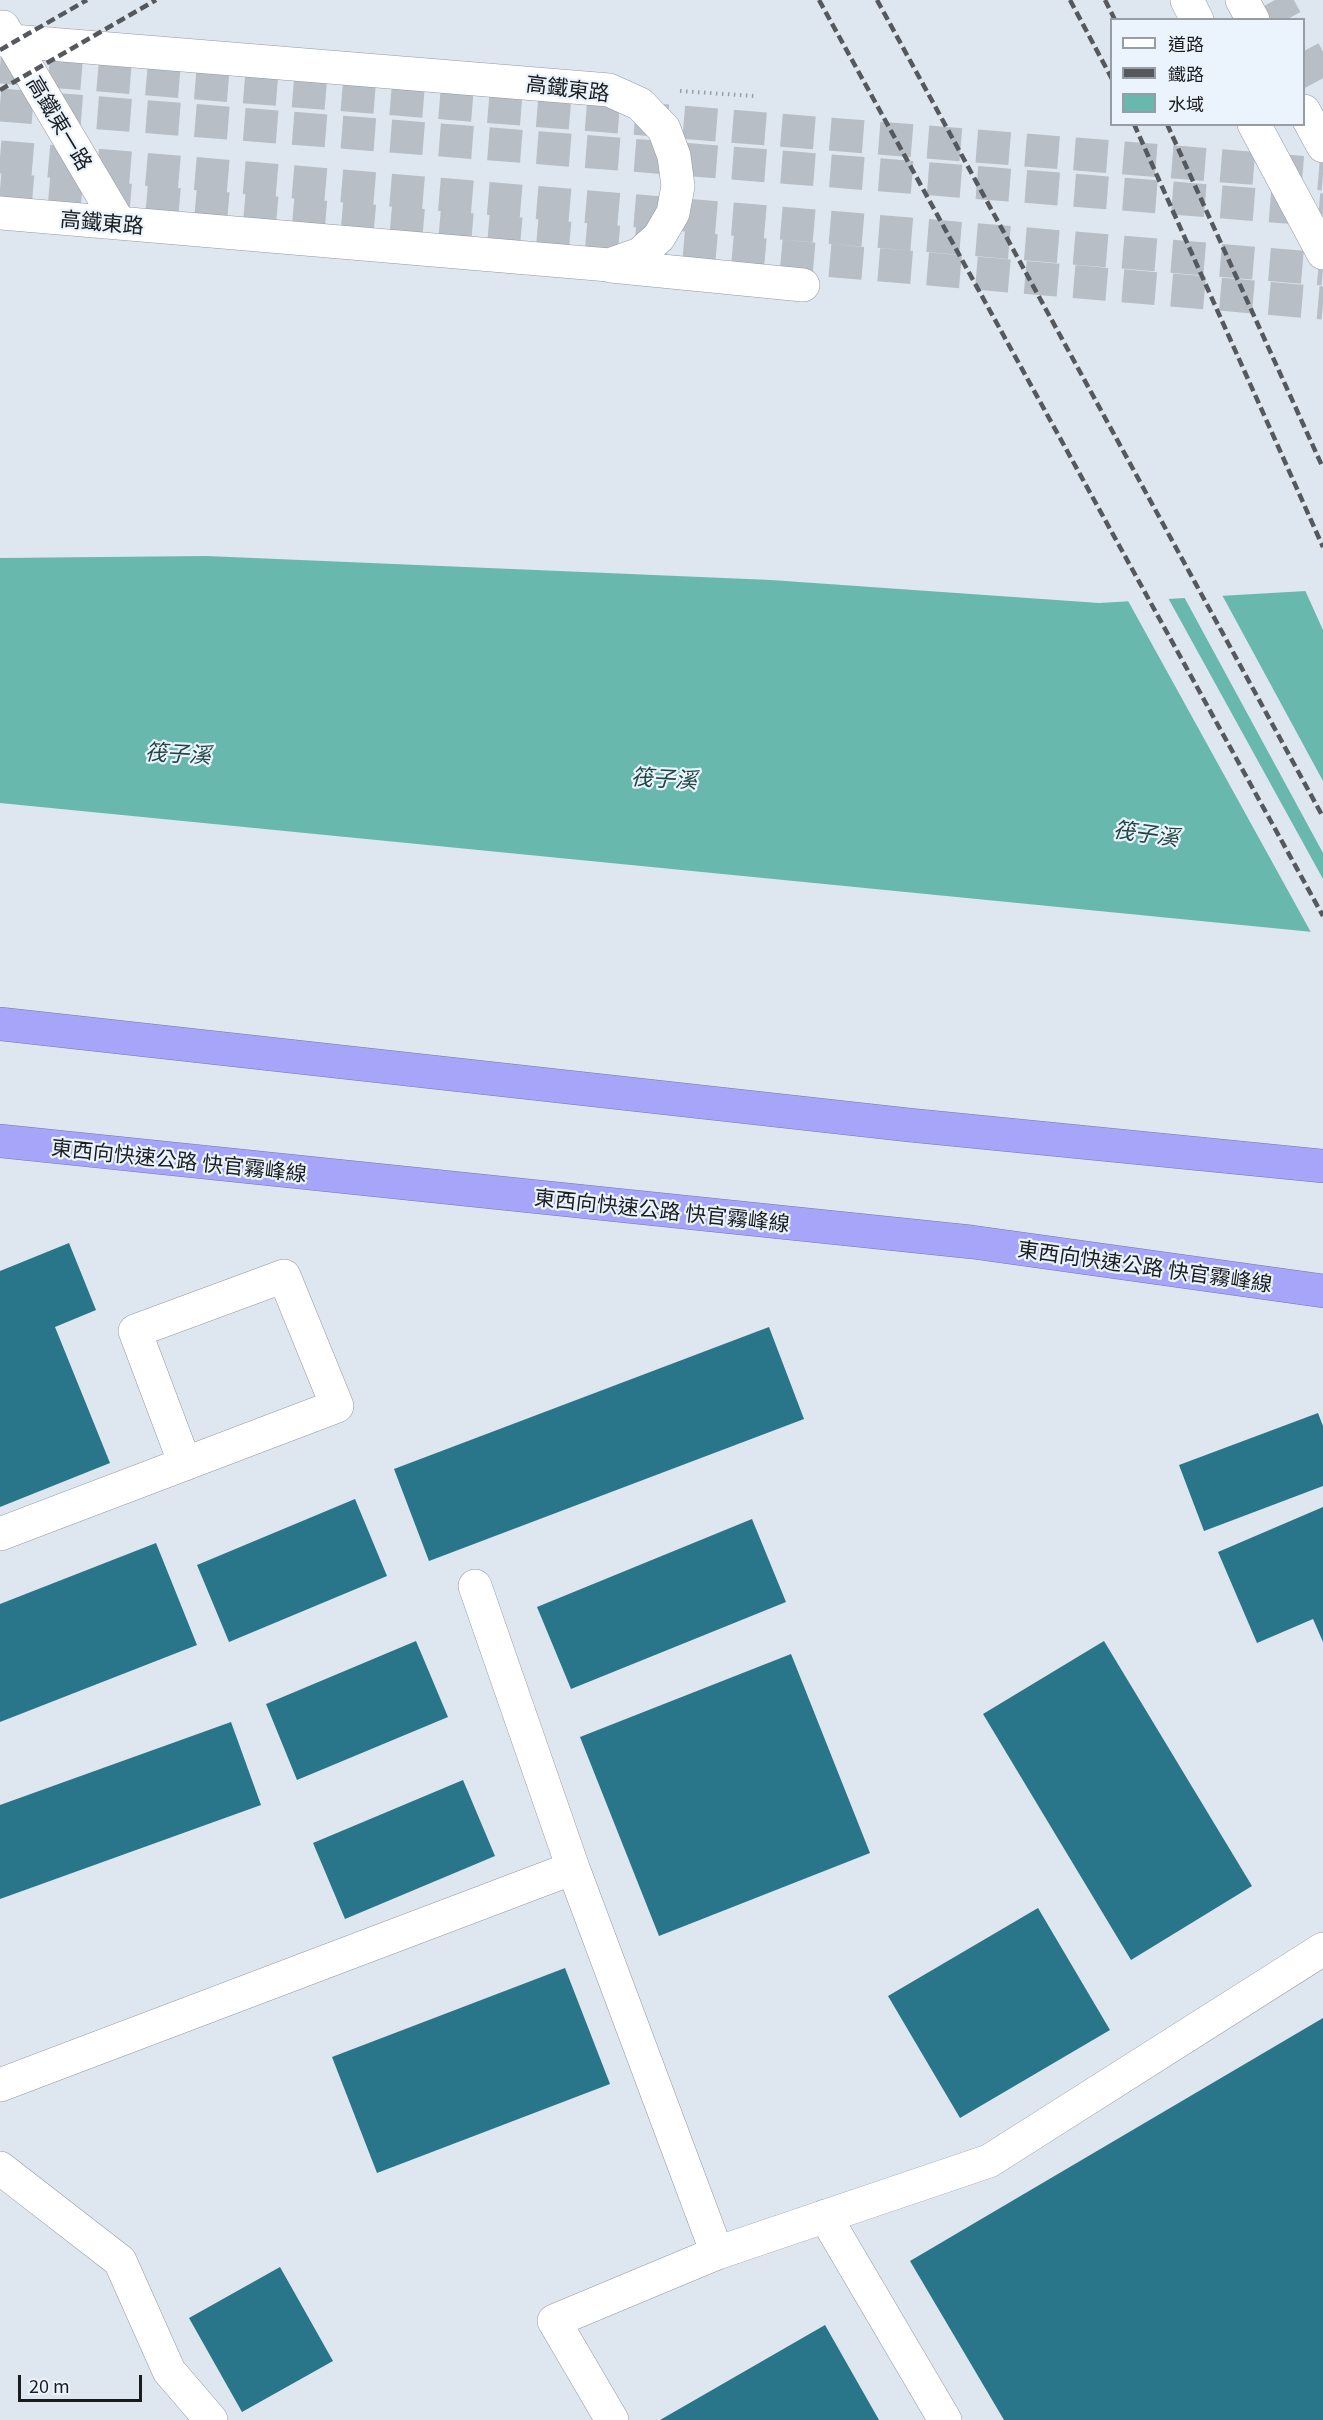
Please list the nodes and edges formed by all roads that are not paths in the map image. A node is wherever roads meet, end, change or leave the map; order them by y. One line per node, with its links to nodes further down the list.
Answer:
1 (1187, 0): 3 (street)
2 (1242, 0): 4 (street)
3 (1196, 18)
4 (1252, 18)
5 (4, 34): 10 (street, 高鐵東一路); 12 (street, 高鐵東路)
6 (1305, 113): 8 (street)
7 (1255, 126): 11 (street)
8 (1323, 146)
9 (0, 213): 10 (street, 高鐵東路)
10 (119, 223): 12 (street, 高鐵東路)
11 (1323, 253)
12 (609, 266): 13 (street)
13 (803, 285)
14 (0, 1024): 16 (highway)
15 (0, 1141): 17 (highway, 東西向快速公路 快官霧峰線)
16 (1323, 1166)
17 (1323, 1291)
18 (185, 1464): 18 (street); 19 (street)
19 (0, 1534)
20 (475, 1586): 21 (street)
21 (573, 1868): 23 (street); 26 (street)
22 (1323, 1949): 25 (street)
23 (0, 2085)
24 (0, 2168): 27 (street)
25 (825, 2216): 26 (street); 29 (street)
26 (717, 2253): 28 (street)
27 (211, 2420)
28 (612, 2420)
29 (945, 2420)

